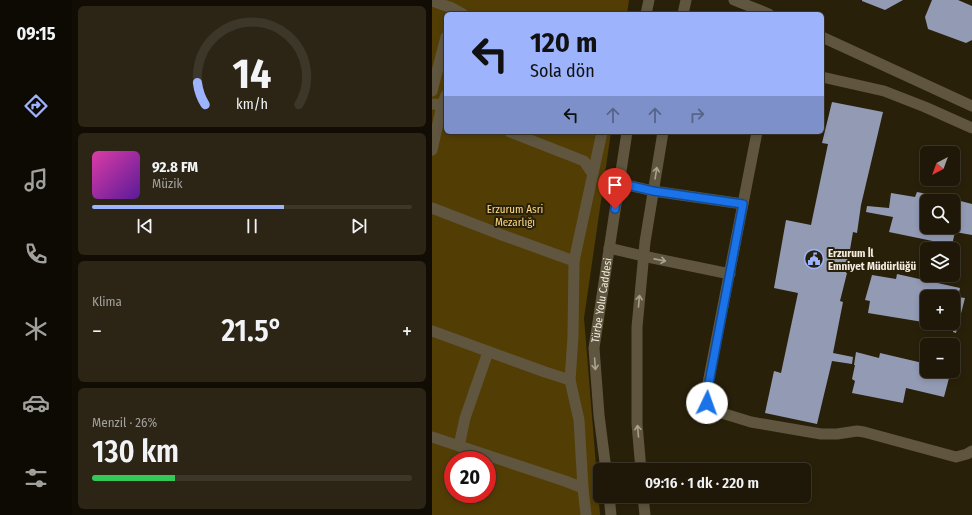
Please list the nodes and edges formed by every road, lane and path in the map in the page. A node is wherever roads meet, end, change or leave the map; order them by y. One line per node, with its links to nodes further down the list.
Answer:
1 (649, 0): 6 (street)
2 (686, 0): 7 (street)
3 (734, 0): 8 (street)
4 (432, 1): 5 (street)
5 (451, 11)
6 (646, 12)
7 (683, 12)
8 (764, 12)
9 (824, 38): 14 (street)
10 (444, 45): 12 (street)
11 (824, 77): 15 (street)
12 (432, 90)
13 (440, 105): 21 (street)
14 (972, 106)
15 (972, 128)
16 (515, 134): 22 (street)
17 (602, 134): 22 (street)
18 (627, 134): 23 (street, Türbe Yolu Caddesi)
19 (663, 134): 24 (street, one-way to 19)
20 (757, 134): 25 (street)
21 (432, 150)
22 (592, 173): 29 (street)
23 (619, 183): 24 (street); 27 (street, Türbe Yolu Caddesi)
24 (653, 191): 25 (street); 28 (street)
25 (743, 204): 30 (street)
26 (432, 208): 29 (street)
27 (609, 248): 28 (street); 37 (street, Türbe Yolu Caddesi, one-way to 37)
28 (643, 256): 30 (street, one-way to 30); 38 (street, one-way to 28)
29 (574, 262): 33 (street)
30 (730, 274): 36 (street)
31 (432, 331): 32 (street)
32 (488, 352): 33 (street); 35 (street)
33 (570, 380): 39 (street)
34 (432, 437): 35 (street)
35 (459, 446): 39 (street)
36 (972, 451)
37 (605, 463)
38 (640, 463)
39 (583, 488): 42 (street)
40 (610, 503): 43 (street)
41 (644, 503): 44 (street)
42 (586, 515)
43 (611, 515)
44 (645, 515)

